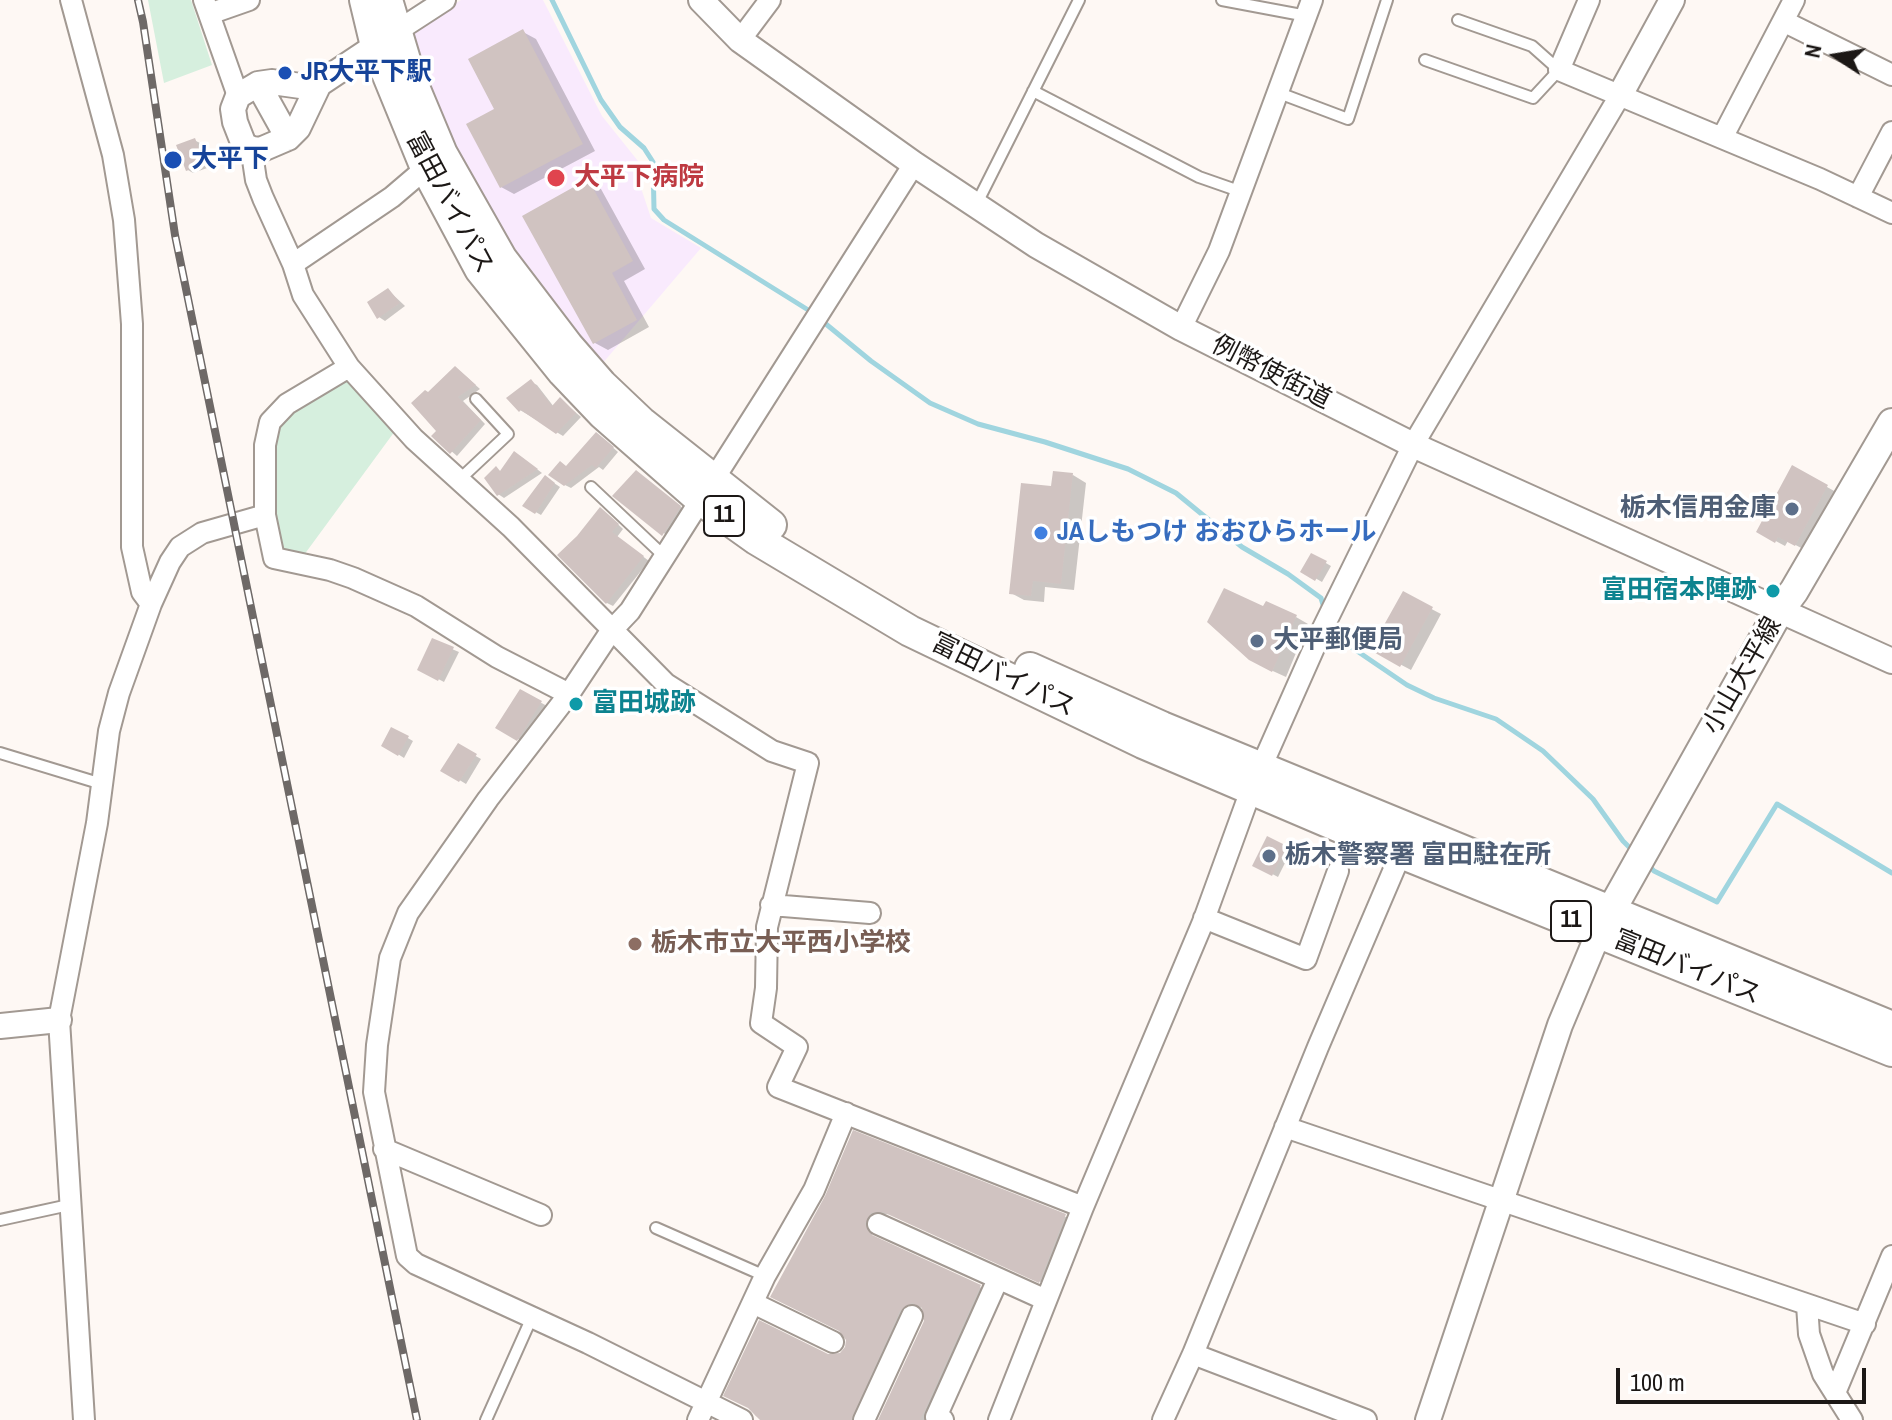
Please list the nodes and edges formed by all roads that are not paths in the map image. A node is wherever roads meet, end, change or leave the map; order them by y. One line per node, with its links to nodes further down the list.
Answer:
1 (71, 0): 49 (street)
2 (249, 0): 14 (street)
3 (365, 0): 18 (main road, 富田バイパス / 11)
4 (387, 0): 18 (main road, 富田バイパス / 11)
5 (445, 0): 18 (street)
6 (701, 0): 19 (street, 例幣使街道)
7 (770, 0): 19 (street)
8 (1079, 0): 25 (lane)
9 (1222, 0): 15 (lane)
10 (1387, 0): 26 (lane)
11 (1589, 0): 21 (street)
12 (1672, 0): 27 (street)
13 (1794, 0): 17 (street)
14 (207, 7): 24 (street)
15 (1310, 8): 26 (street)
16 (1458, 20): 21 (lane)
17 (1783, 21): 22 (street); 30 (street)
18 (386, 39): 23 (street); 33 (main road, 富田バイパス / 11); 46 (main road, 富田バイパス / 11)
19 (740, 40): 32 (street, 例幣使街道)
20 (1425, 60): 21 (lane)
21 (1559, 70): 27 (street)
22 (1892, 75)
23 (319, 84): 24 (street); 29 (street)
24 (248, 90): 29 (street); 31 (street)
25 (1033, 91): 34 (lane); 36 (lane)
26 (1279, 93): 34 (street)
27 (1619, 97): 30 (street); 43 (street)
28 (1892, 132): 35 (street)
29 (288, 138): 31 (street)
30 (1722, 138): 35 (street)
31 (260, 150): 38 (street)
32 (914, 164): 36 (street, 例幣使街道); 46 (street)
33 (426, 168): 38 (street); 46 (main road, 富田バイパス / 11)
34 (1242, 192): 39 (street)
35 (1858, 197): 37 (street)
36 (976, 205): 39 (street, 例幣使街道)
37 (1892, 213)
38 (293, 264): 40 (street)
39 (1181, 328): 43 (street, 例幣使街道)
40 (349, 367): 44 (street); 47 (street)
41 (476, 399): 44 (lane)
42 (1892, 423): 50 (main road, 小山大平線)
43 (1413, 445): 50 (street, 例幣使街道); 55 (street)
44 (459, 480): 51 (street)
45 (591, 487): 48 (lane)
46 (706, 490): 48 (street); 55 (main road, 富田バイパス / 11)
47 (265, 515): 49 (street); 53 (street)
48 (664, 556): 51 (street)
49 (151, 604): 56 (street)
50 (1779, 611): 52 (street, 例幣使街道); 62 (main road, 小山大平線)
51 (611, 631): 53 (street); 59 (street)
52 (1892, 661)
53 (569, 694): 69 (street)
54 (0, 753): 56 (lane)
55 (1256, 779): 57 (main road, 富田バイパス / 11); 61 (street); 62 (main road, 富田バイパス / 11)
56 (102, 784): 63 (street)
57 (1401, 853): 62 (main road, 富田バイパス / 11); 68 (street)
58 (1338, 871): 61 (street)
59 (771, 905): 60 (street); 67 (street)
60 (870, 913)
61 (1204, 918): 72 (street)
62 (1605, 921): 65 (main road, 富田バイパス / 11); 66 (main road, 富田バイパス / 11); 70 (street)
63 (59, 1020): 64 (street); 71 (street)
64 (0, 1026)
65 (1892, 1027)
66 (1892, 1051)
67 (846, 1113): 72 (street); 78 (street)
68 (1285, 1127): 70 (street); 87 (street)
69 (384, 1149): 73 (street); 84 (street)
70 (1500, 1200): 82 (street); 98 (street)
71 (69, 1205): 74 (lane); 90 (street)
72 (1083, 1207): 80 (street)
73 (541, 1215)
74 (0, 1220)
75 (878, 1224): 79 (street)
76 (656, 1228): 78 (lane)
77 (1892, 1256): 85 (street)
78 (765, 1276): 81 (street)
79 (998, 1279): 80 (street); 94 (street)
80 (1046, 1300): 95 (street)
81 (753, 1303): 86 (street); 89 (street)
82 (1807, 1305): 85 (street); 88 (street)
83 (912, 1316): 93 (street)
84 (532, 1317): 89 (street); 91 (lane)
85 (1865, 1324): 88 (street)
86 (833, 1342)
87 (1193, 1354): 96 (street); 97 (street)
88 (1835, 1393): 99 (street)
89 (702, 1412): 92 (street)
90 (84, 1420)
91 (486, 1420)
92 (742, 1420)
93 (864, 1420)
94 (943, 1420)
95 (999, 1420)
96 (1163, 1420)
97 (1366, 1420)
98 (1428, 1420)
99 (1852, 1420)

